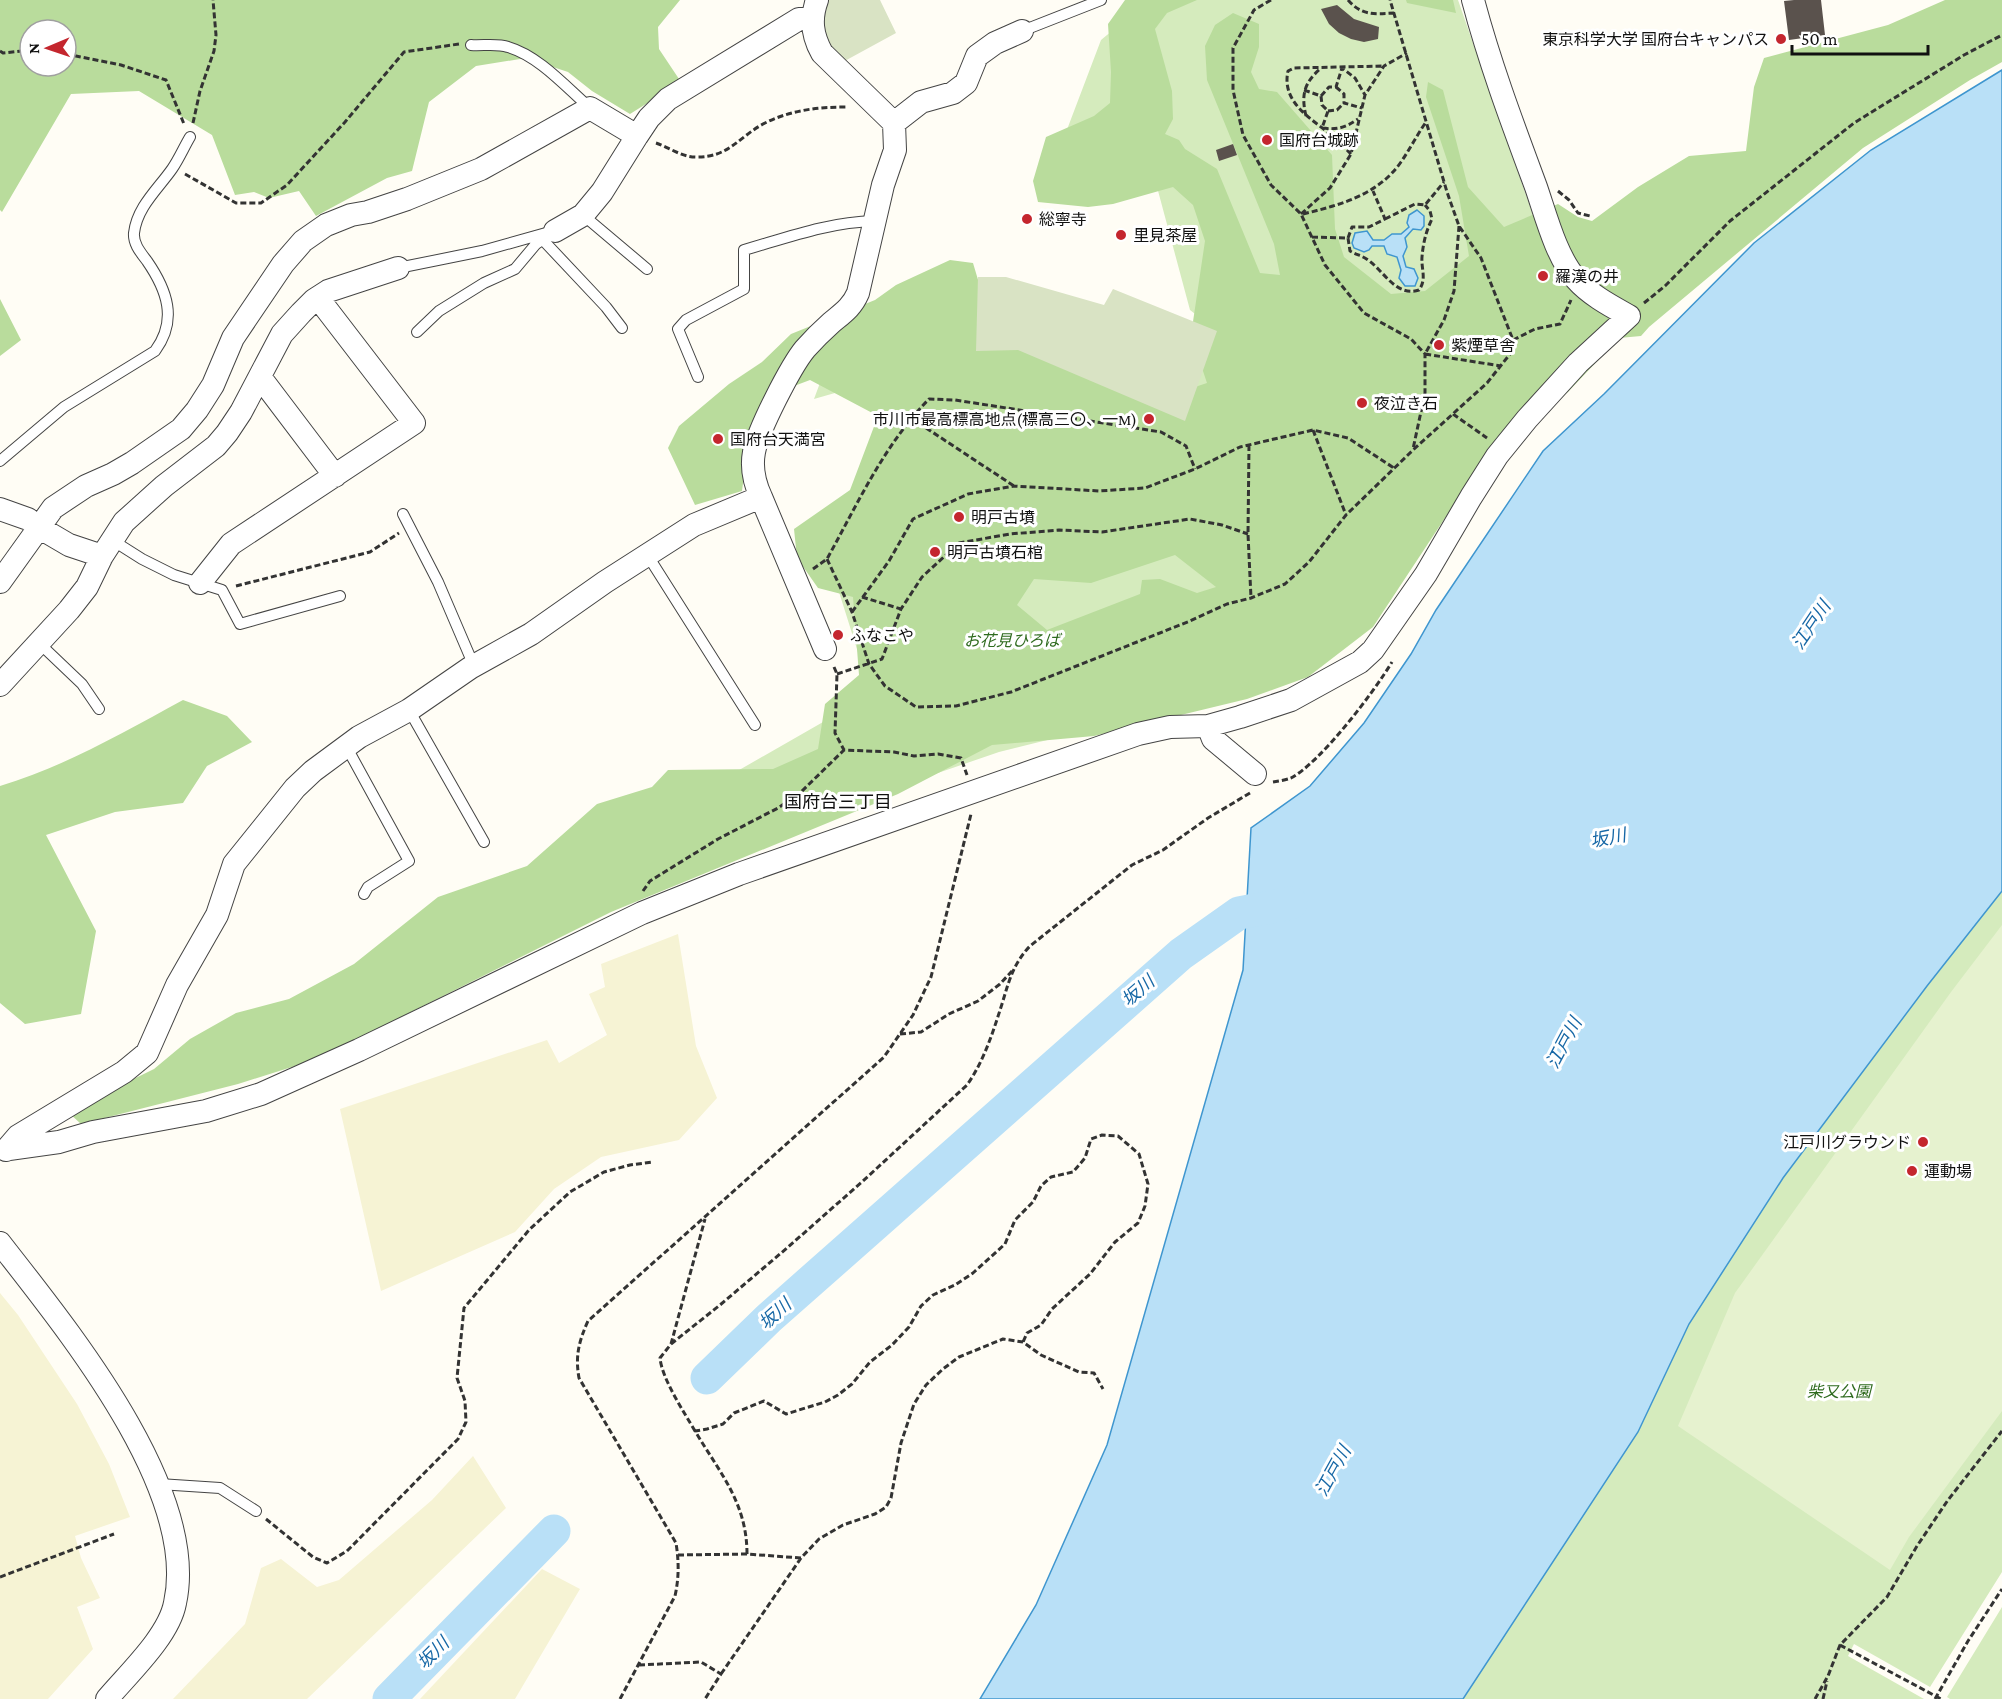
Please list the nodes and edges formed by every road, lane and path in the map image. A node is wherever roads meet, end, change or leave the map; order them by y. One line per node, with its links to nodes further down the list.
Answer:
1 (213, 0): 33 (path)
2 (1101, 0): 9 (lane)
3 (1271, 0): 40 (path)
4 (1348, 0): 8 (path)
5 (1390, 0): 8 (path)
6 (1473, 0): 49 (street)
7 (814, 8): 27 (street); 32 (street)
8 (1394, 13): 14 (path)
9 (1022, 31): 27 (street)
10 (2002, 35): 52 (path)
11 (471, 45): 24 (lane); 35 (path)
12 (0, 51): 13 (path)
13 (18, 51)
14 (1407, 53): 16 (path); 30 (path)
15 (78, 56): 33 (path)
16 (1384, 66): 18 (path); 21 (path)
17 (1322, 68): 18 (path); 20 (path); 28 (path)
18 (1342, 68): 19 (path); 21 (path)
19 (1336, 87): 22 (path); 23 (path)
20 (1304, 90): 22 (path); 28 (path)
21 (1365, 95): 25 (path)
22 (1321, 96): 26 (path)
23 (1344, 103): 25 (path); 26 (path)
24 (590, 108): 32 (street); 51 (street)
25 (1362, 108): 29 (path)
26 (1328, 111): 31 (path)
27 (886, 115): 32 (path); 42 (street)
28 (1306, 116): 31 (path)
29 (1359, 118): 31 (path); 34 (path)
30 (1426, 120): 36 (path); 37 (path)
31 (1322, 128): 34 (path)
32 (637, 136): 39 (street)
33 (190, 137): 35 (lane)
34 (1351, 154): 40 (path)
35 (173, 167): 67 (lane)
36 (1444, 182): 38 (path); 43 (path)
37 (1372, 190): 40 (path); 41 (path)
38 (1425, 205): 41 (path); 46 (path)
39 (583, 214): 44 (street); 48 (lane)
40 (1301, 214): 45 (path)
41 (1384, 219): 46 (path)
42 (874, 221): 60 (lane); 72 (street)
43 (1459, 226): 56 (path); 57 (path)
44 (548, 235): 47 (lane); 53 (lane); 54 (lane)
45 (1312, 237): 46 (path); 57 (path)
46 (1348, 238)
47 (398, 268): 50 (street)
48 (647, 269)
49 (1581, 285): 52 (street); 56 (path)
50 (318, 298): 55 (street); 70 (street)
51 (251, 312): 55 (street); 77 (street)
52 (1629, 316): 65 (street)
53 (622, 328)
54 (417, 332)
55 (282, 334): 59 (street)
56 (1513, 340): 58 (path)
57 (1425, 354): 58 (path); 66 (path)
58 (1502, 366): 61 (path)
59 (260, 377): 70 (street); 79 (street)
60 (698, 377)
61 (1453, 414): 65 (path); 66 (path)
62 (911, 418): 69 (path); 71 (path); 81 (path)
63 (1313, 429): 64 (path); 68 (path); 75 (path)
64 (1250, 445): 69 (path); 78 (path)
65 (1503, 449): 102 (street)
66 (1413, 450): 68 (path)
67 (0, 461)
68 (1394, 468): 75 (path)
69 (1196, 469): 71 (path)
70 (335, 476): 84 (street)
71 (1014, 486): 87 (path)
72 (761, 497): 80 (street); 82 (street)
73 (0, 509): 77 (street)
74 (403, 514): 76 (lane)
75 (1346, 514): 88 (path)
76 (409, 525): 85 (path); 95 (lane)
77 (40, 528): 79 (street); 83 (street)
78 (1248, 534): 88 (path); 89 (path)
79 (107, 548): 84 (lane); 91 (street)
80 (648, 556): 95 (street); 101 (lane)
81 (827, 560): 82 (path); 90 (path)
82 (796, 578): 92 (street)
83 (0, 582)
84 (200, 583): 85 (lane)
85 (222, 590): 86 (lane)
86 (340, 596)
87 (862, 597): 89 (path); 90 (path)
88 (1251, 598): 94 (path)
89 (901, 609): 94 (path)
90 (852, 612): 94 (path)
91 (39, 643): 98 (street); 99 (lane)
92 (825, 649)
93 (1395, 655): 105 (path)
94 (869, 664): 96 (path)
95 (474, 666): 100 (street)
96 (837, 674)
97 (836, 681): 104 (path)
98 (0, 685)
99 (99, 709)
100 (409, 710): 103 (street); 108 (lane)
101 (755, 725)
102 (1208, 726): 105 (street); 110 (street)
103 (346, 746): 109 (lane); 113 (street)
104 (844, 750): 106 (path); 110 (path)
105 (1259, 777): 111 (path)
106 (969, 778)
107 (973, 806): 112 (path)
108 (484, 842)
109 (364, 894)
110 (623, 923): 113 (street)
111 (1013, 970): 112 (path); 118 (path)
112 (899, 1034): 115 (path)
113 (4, 1151)
114 (653, 1161): 123 (path)
115 (706, 1216): 118 (path); 126 (path)
116 (0, 1243): 122 (street)
117 (1023, 1342): 119 (path); 120 (path); 127 (path)
118 (671, 1344): 120 (path)
119 (1103, 1389)
120 (696, 1431): 125 (path)
121 (2002, 1431): 130 (path)
122 (159, 1484): 123 (lane); 135 (street)
123 (255, 1511)
124 (114, 1534): 128 (path)
125 (747, 1554): 126 (path); 127 (path)
126 (678, 1555): 131 (path)
127 (801, 1558): 132 (path)
128 (0, 1577)
129 (2002, 1589): 134 (path)
130 (1840, 1645): 133 (path); 134 (path)
131 (638, 1665): 132 (path); 136 (path)
132 (721, 1674): 137 (path)
133 (1828, 1676): 138 (path); 139 (path)
134 (1936, 1698): 140 (path)
135 (106, 1699)
136 (620, 1699)
137 (705, 1699)
138 (1815, 1699)
139 (1823, 1699)
140 (1941, 1699)

